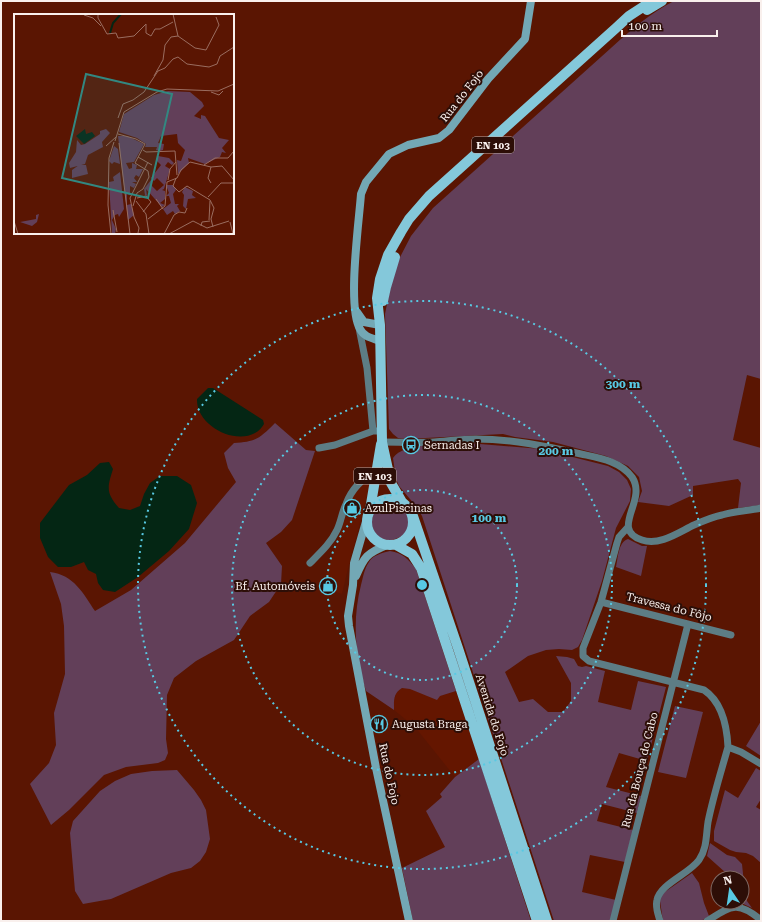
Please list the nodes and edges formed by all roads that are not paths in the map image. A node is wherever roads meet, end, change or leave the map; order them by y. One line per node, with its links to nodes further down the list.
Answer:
1 (531, 1): 4 (main road, Rua do Fojo)
2 (652, 1): 5 (main road, EN 103)
3 (662, 1): 5 (main road, EN 103)
4 (355, 310): 5 (main road); 6 (main road, Rua do Fojo)
5 (380, 325): 7 (main road, EN 103)
6 (359, 328): 7 (main road); 8 (street)
7 (380, 341): 8 (main road, EN 103)
8 (377, 431): 9 (main road, EN 103); 10 (street)
9 (382, 442): 11 (main road, EN 103); 12 (main road, EN 103); 16 (street)
10 (319, 448)
11 (376, 475): 14 (main road, EN 103); 18 (street)
12 (402, 502): 14 (main road, EN 103); 15 (main road, Avenida do Fojo / EN 103)
13 (761, 508): 16 (street)
14 (368, 514): 17 (main road, Avenida do Fojo / EN 103); 19 (main road, Rua do Fojo / EN 103)
15 (413, 516): 17 (main road, EN 103); 29 (main road, Avenida do Fojo)
16 (628, 527): 20 (street)
17 (391, 545): 19 (main road, Rua do Fojo / EN 103); 28 (main road, Avenida do Fojo)
18 (310, 563)
19 (353, 585): 27 (main road, Rua do Fojo / EN 103)
20 (601, 602): 21 (street, Travessa do Fôjo); 23 (street)
21 (688, 624): 22 (street, Travessa do Fôjo); 23 (street, Rua da Bouça do Cabo)
22 (731, 635)
23 (673, 682): 24 (street); 30 (street, Rua da Bouça do Cabo)
24 (728, 747): 25 (street); 31 (street)
25 (761, 764)
26 (761, 920): 32 (street)
27 (409, 921)
28 (537, 921)
29 (548, 921)
30 (614, 921)
31 (660, 921)
32 (707, 921)

